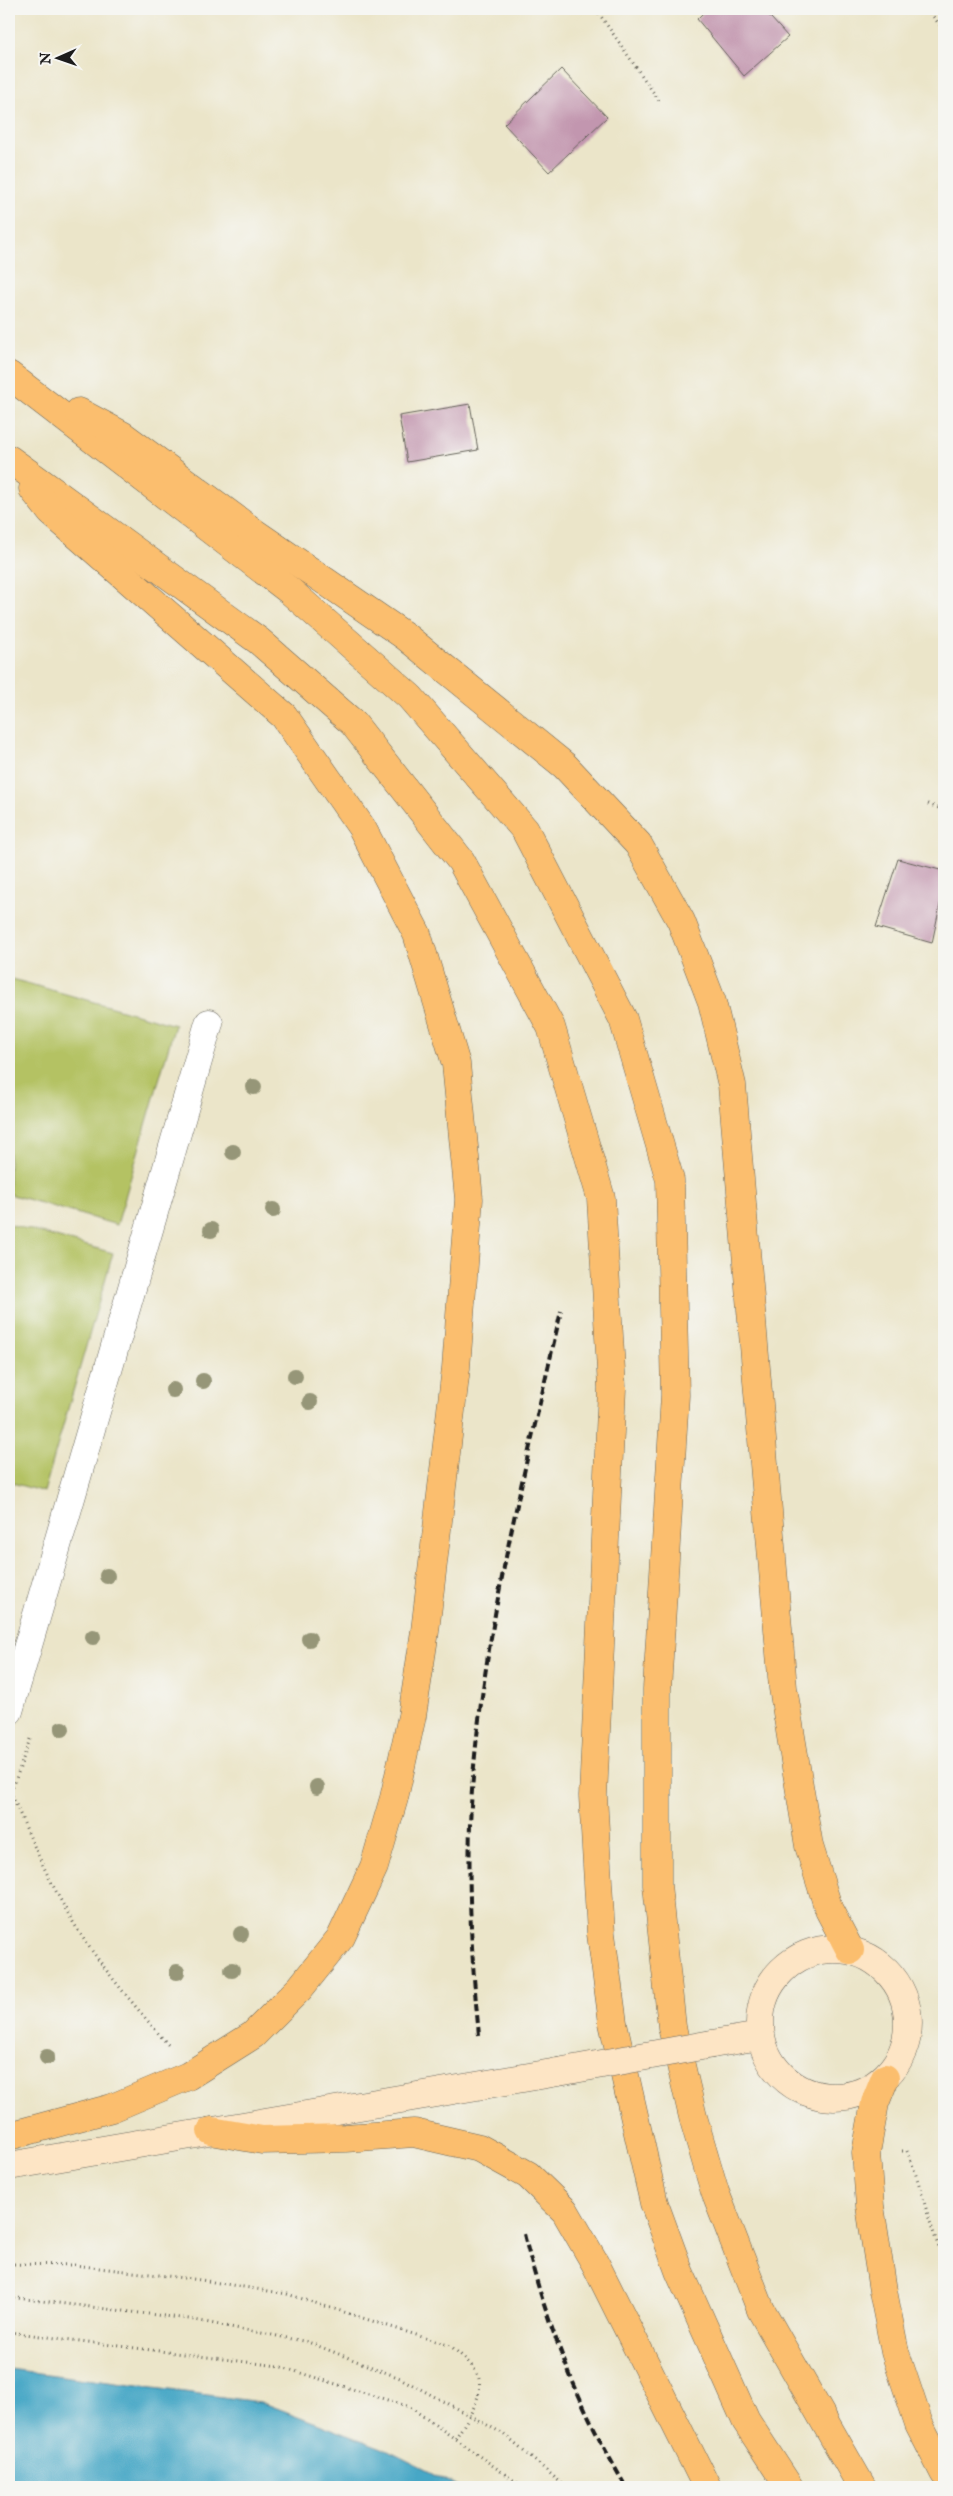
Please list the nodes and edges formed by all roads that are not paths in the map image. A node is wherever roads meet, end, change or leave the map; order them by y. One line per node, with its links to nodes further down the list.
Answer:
1 (9, 375): 5 (highway); 14 (highway)
2 (9, 458): 9 (highway); 13 (highway)
3 (209, 1022): 4 (street)
4 (9, 1711)
5 (850, 1950): 6 (main road); 7 (main road)
6 (760, 2036): 7 (main road); 8 (main road, bridge)
7 (885, 2078): 11 (highway)
8 (211, 2131): 10 (main road); 12 (highway)
9 (9, 2136)
10 (9, 2166)
11 (944, 2473)
12 (707, 2487)
13 (789, 2487)
14 (862, 2487)

